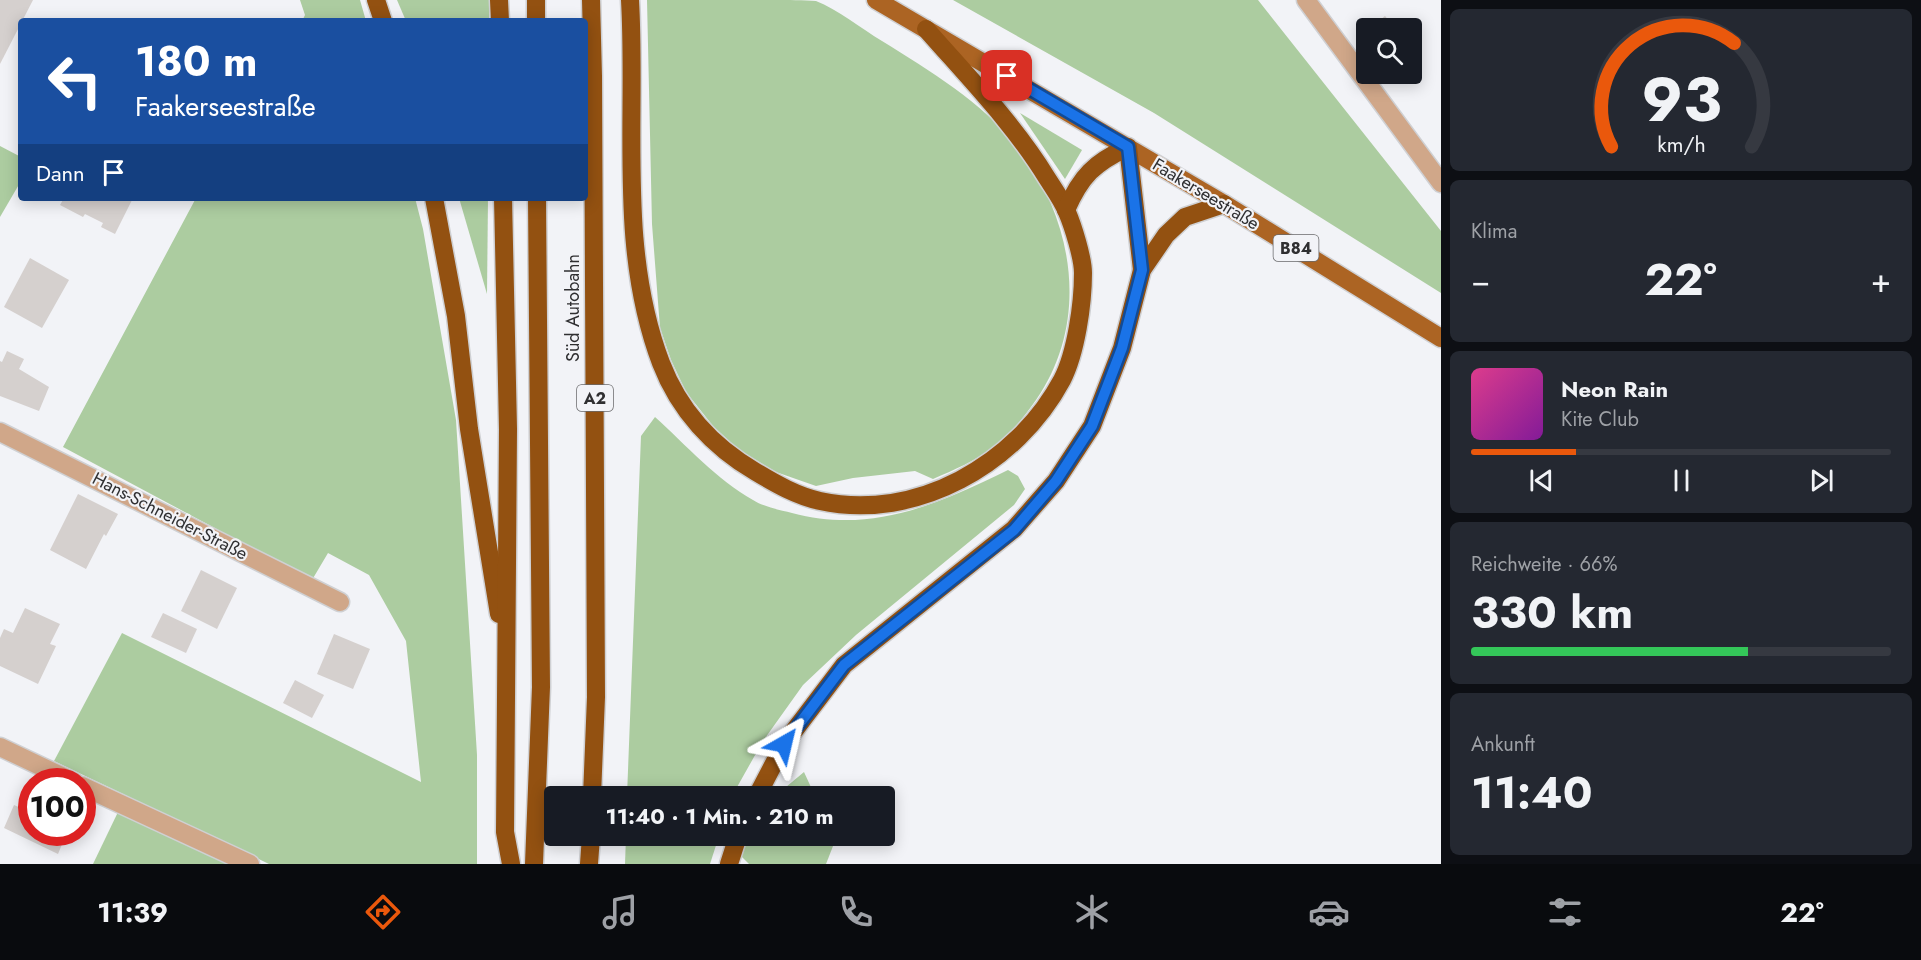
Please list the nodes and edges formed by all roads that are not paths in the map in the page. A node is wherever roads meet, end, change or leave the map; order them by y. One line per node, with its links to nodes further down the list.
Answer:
1 (376, 0): 8 (highway)
2 (499, 0): 9 (highway)
3 (536, 0): 10 (highway)
4 (591, 0): 26 (highway, Süd Autobahn / A2)
5 (630, 0): 18 (highway)
6 (876, 0): 11 (main road, Faakerseestraße / B84)
7 (1306, 0): 13 (street)
8 (382, 18)
9 (500, 18)
10 (536, 18)
11 (926, 29): 12 (main road, Faakerseestraße / B84); 18 (highway)
12 (1128, 147): 17 (main road, Faakerseestraße / B84); 18 (highway); 19 (highway)
13 (1441, 183)
14 (435, 201): 23 (highway)
15 (503, 201): 23 (highway)
16 (537, 201): 33 (highway, Süd Autobahn)
17 (1224, 204): 19 (highway); 20 (main road, Faakerseestraße / B84)
18 (1066, 210)
19 (1142, 270): 27 (highway)
20 (1441, 338)
21 (0, 432): 22 (street, Hans-Schneider-Straße)
22 (340, 602)
23 (508, 667): 32 (highway)
24 (0, 747): 25 (street)
25 (44, 768)
26 (592, 786)
27 (762, 786)
28 (96, 793): 31 (street)
29 (591, 846): 34 (highway)
30 (735, 846): 35 (highway)
31 (249, 864)
32 (511, 864)
33 (534, 864)
34 (590, 864)
35 (729, 864)

